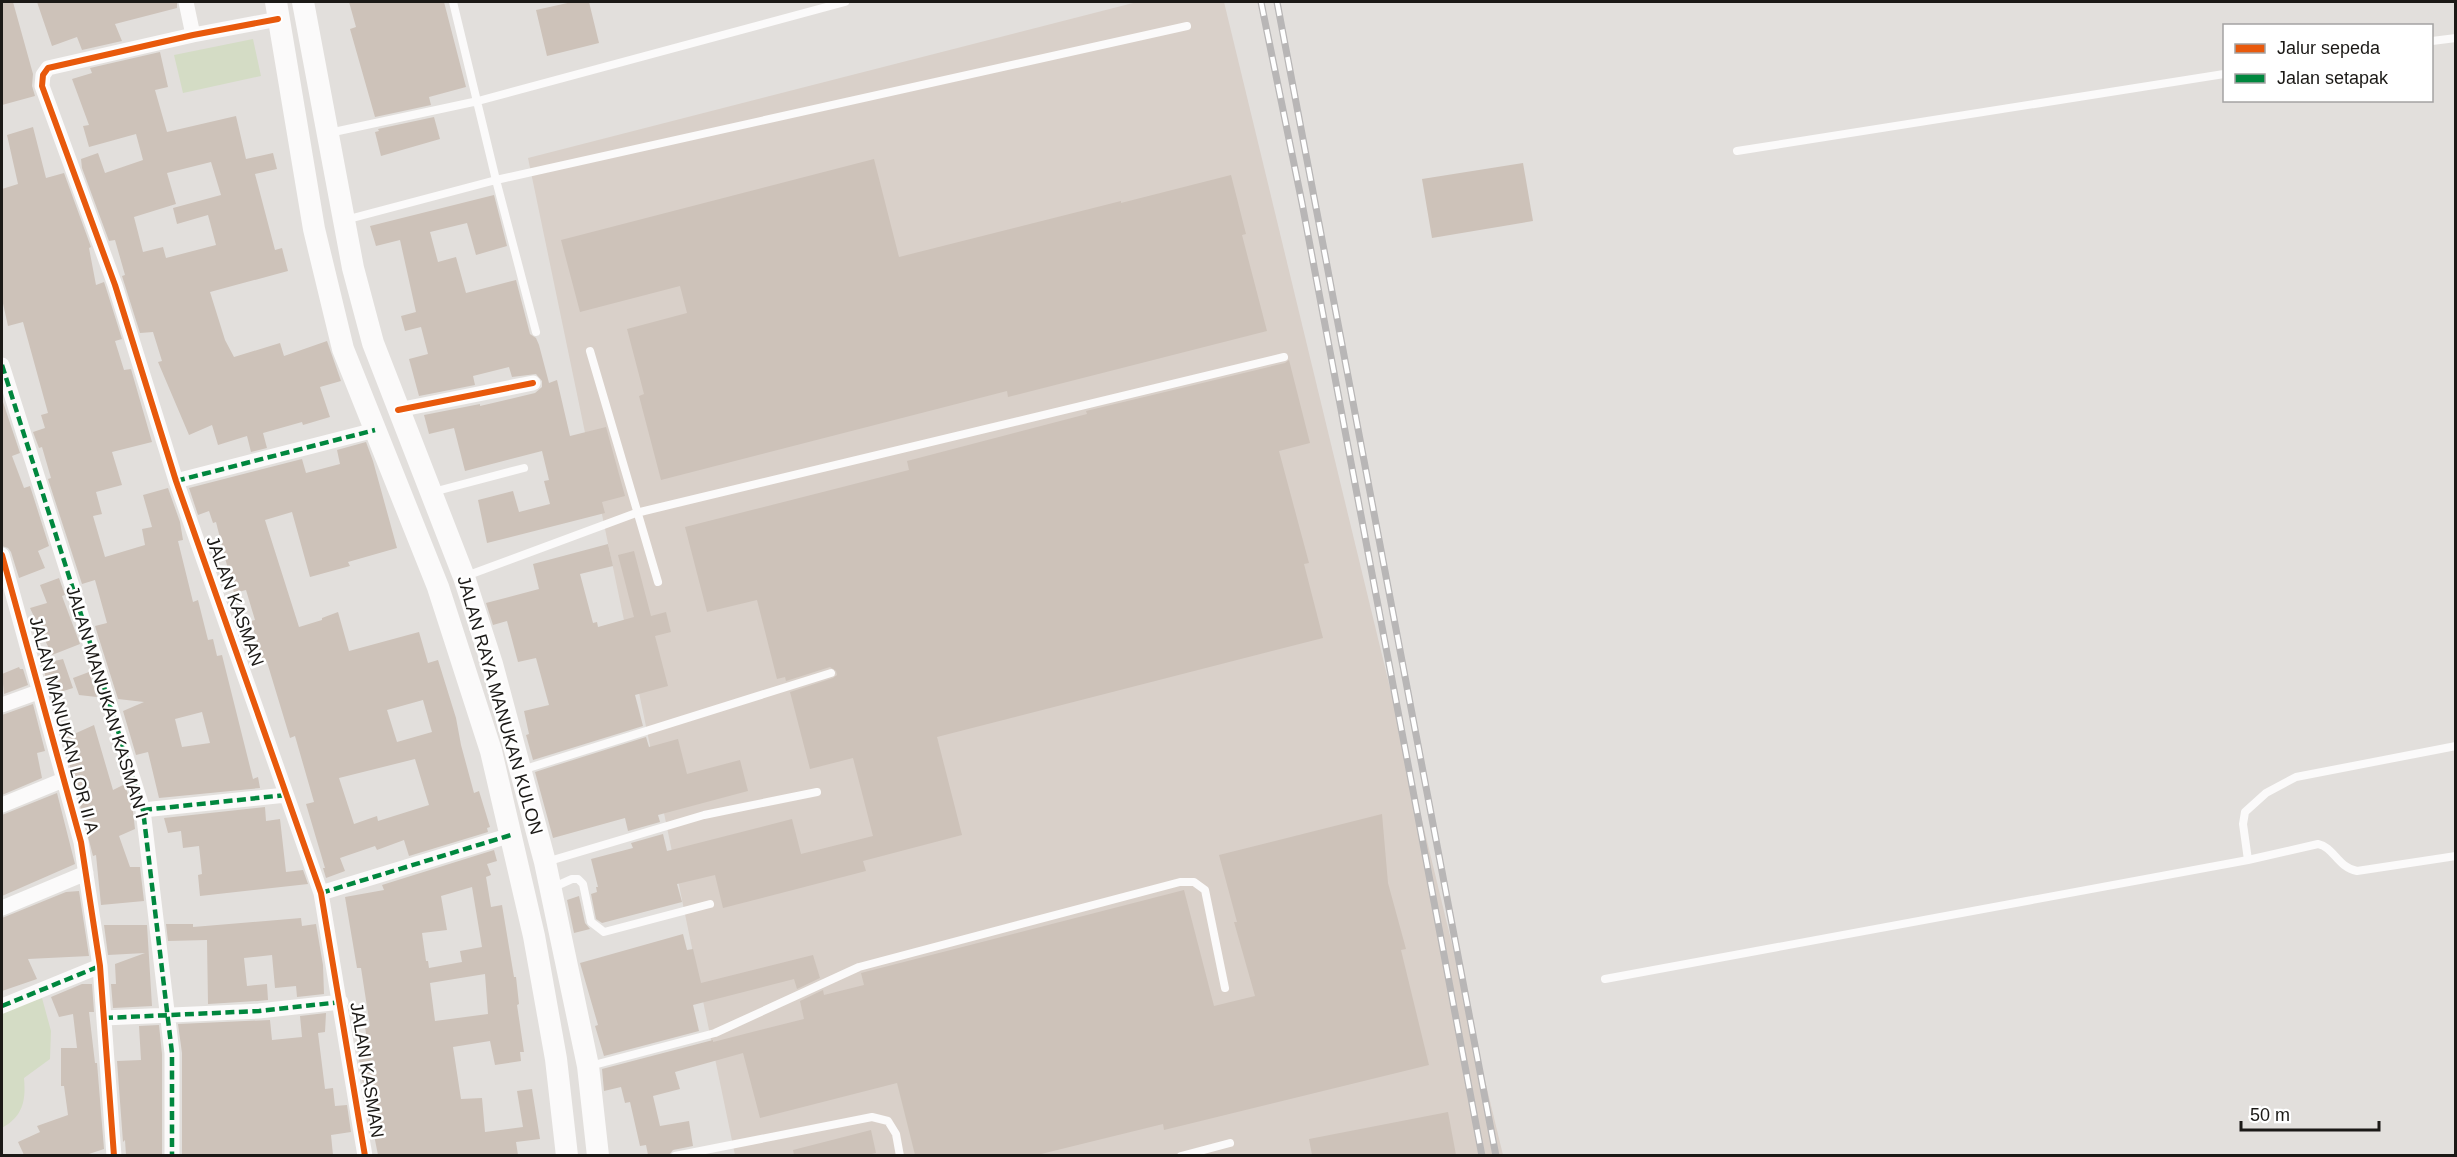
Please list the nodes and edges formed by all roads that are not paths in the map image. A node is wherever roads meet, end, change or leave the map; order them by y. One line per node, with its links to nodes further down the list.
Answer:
1 (186, 2): 7 (street)
2 (303, 2): 12 (main road, JALAN RAYA MANUKAN KULON)
3 (453, 2): 11 (lane)
4 (845, 2): 11 (lane)
5 (277, 10): 7 (street); 22 (main road, JALAN RAYA MANUKAN KULON)
6 (1187, 26): 14 (lane)
7 (193, 35): 24 (street, JALAN KASMAN)
8 (2456, 38): 9 (lane)
9 (2433, 41)
10 (2223, 74): 13 (lane)
11 (478, 101): 12 (lane); 14 (lane)
12 (327, 134): 15 (main road, JALAN RAYA MANUKAN KULON)
13 (1737, 151)
14 (496, 180): 15 (lane); 16 (lane)
15 (344, 220): 21 (main road, JALAN RAYA MANUKAN KULON)
16 (536, 332)
17 (590, 351): 27 (lane)
18 (1284, 357): 27 (lane)
19 (2, 365): 41 (street, JALAN MANUKAN KASMAN I)
20 (533, 383): 21 (street)
21 (398, 410): 25 (main road, JALAN RAYA MANUKAN KULON)
22 (375, 430): 24 (street); 26 (main road, JALAN RAYA MANUKAN KULON)
23 (524, 468): 25 (lane)
24 (176, 481): 39 (street, JALAN KASMAN)
25 (430, 493): 26 (main road); 29 (main road, JALAN RAYA MANUKAN KULON)
26 (404, 502): 42 (main road, JALAN RAYA MANUKAN KULON)
27 (636, 513): 29 (lane); 30 (lane)
28 (2, 555): 31 (street, JALAN MANUKAN LOR II A)
29 (464, 577): 36 (main road, JALAN RAYA MANUKAN KULON)
30 (658, 582)
31 (6, 589): 33 (street, JALAN MANUKAN LOR II A)
32 (831, 673): 36 (lane)
33 (38, 692): 34 (street); 37 (street, JALAN MANUKAN LOR II A)
34 (2, 705)
35 (2456, 746): 44 (lane)
36 (521, 770): 45 (main road, JALAN RAYA MANUKAN KULON)
37 (63, 780): 40 (street); 46 (street, JALAN MANUKAN LOR II A)
38 (818, 792): 45 (lane)
39 (286, 795): 41 (street); 48 (street, JALAN KASMAN)
40 (2, 805)
41 (142, 810): 56 (street, JALAN MANUKAN KASMAN I)
42 (511, 835): 48 (street); 63 (main road, JALAN RAYA MANUKAN KULON)
43 (2456, 856): 44 (lane)
44 (2248, 860): 52 (lane)
45 (545, 862): 47 (main road, JALAN RAYA MANUKAN KULON)
46 (86, 873): 50 (street); 51 (street, JALAN MANUKAN LOR II A)
47 (550, 889): 49 (lane); 58 (main road, JALAN RAYA MANUKAN KULON)
48 (321, 893): 54 (street, JALAN KASMAN)
49 (710, 904)
50 (2, 908)
51 (100, 966): 55 (street); 57 (street, JALAN MANUKAN LOR II A)
52 (1605, 979)
53 (1225, 988): 58 (lane)
54 (341, 1002): 56 (street); 62 (street, JALAN KASMAN)
55 (2, 1006)
56 (167, 1015): 57 (street); 61 (street, JALAN MANUKAN KASMAN I)
57 (104, 1018): 60 (street, JALAN MANUKAN LOR II A)
58 (588, 1066): 64 (main road, JALAN RAYA MANUKAN KULON)
59 (1230, 1143): 67 (lane)
60 (114, 1155)
61 (172, 1155)
62 (365, 1155)
63 (567, 1155)
64 (598, 1155)
65 (675, 1155): 66 (lane)
66 (900, 1155)
67 (1181, 1155)

